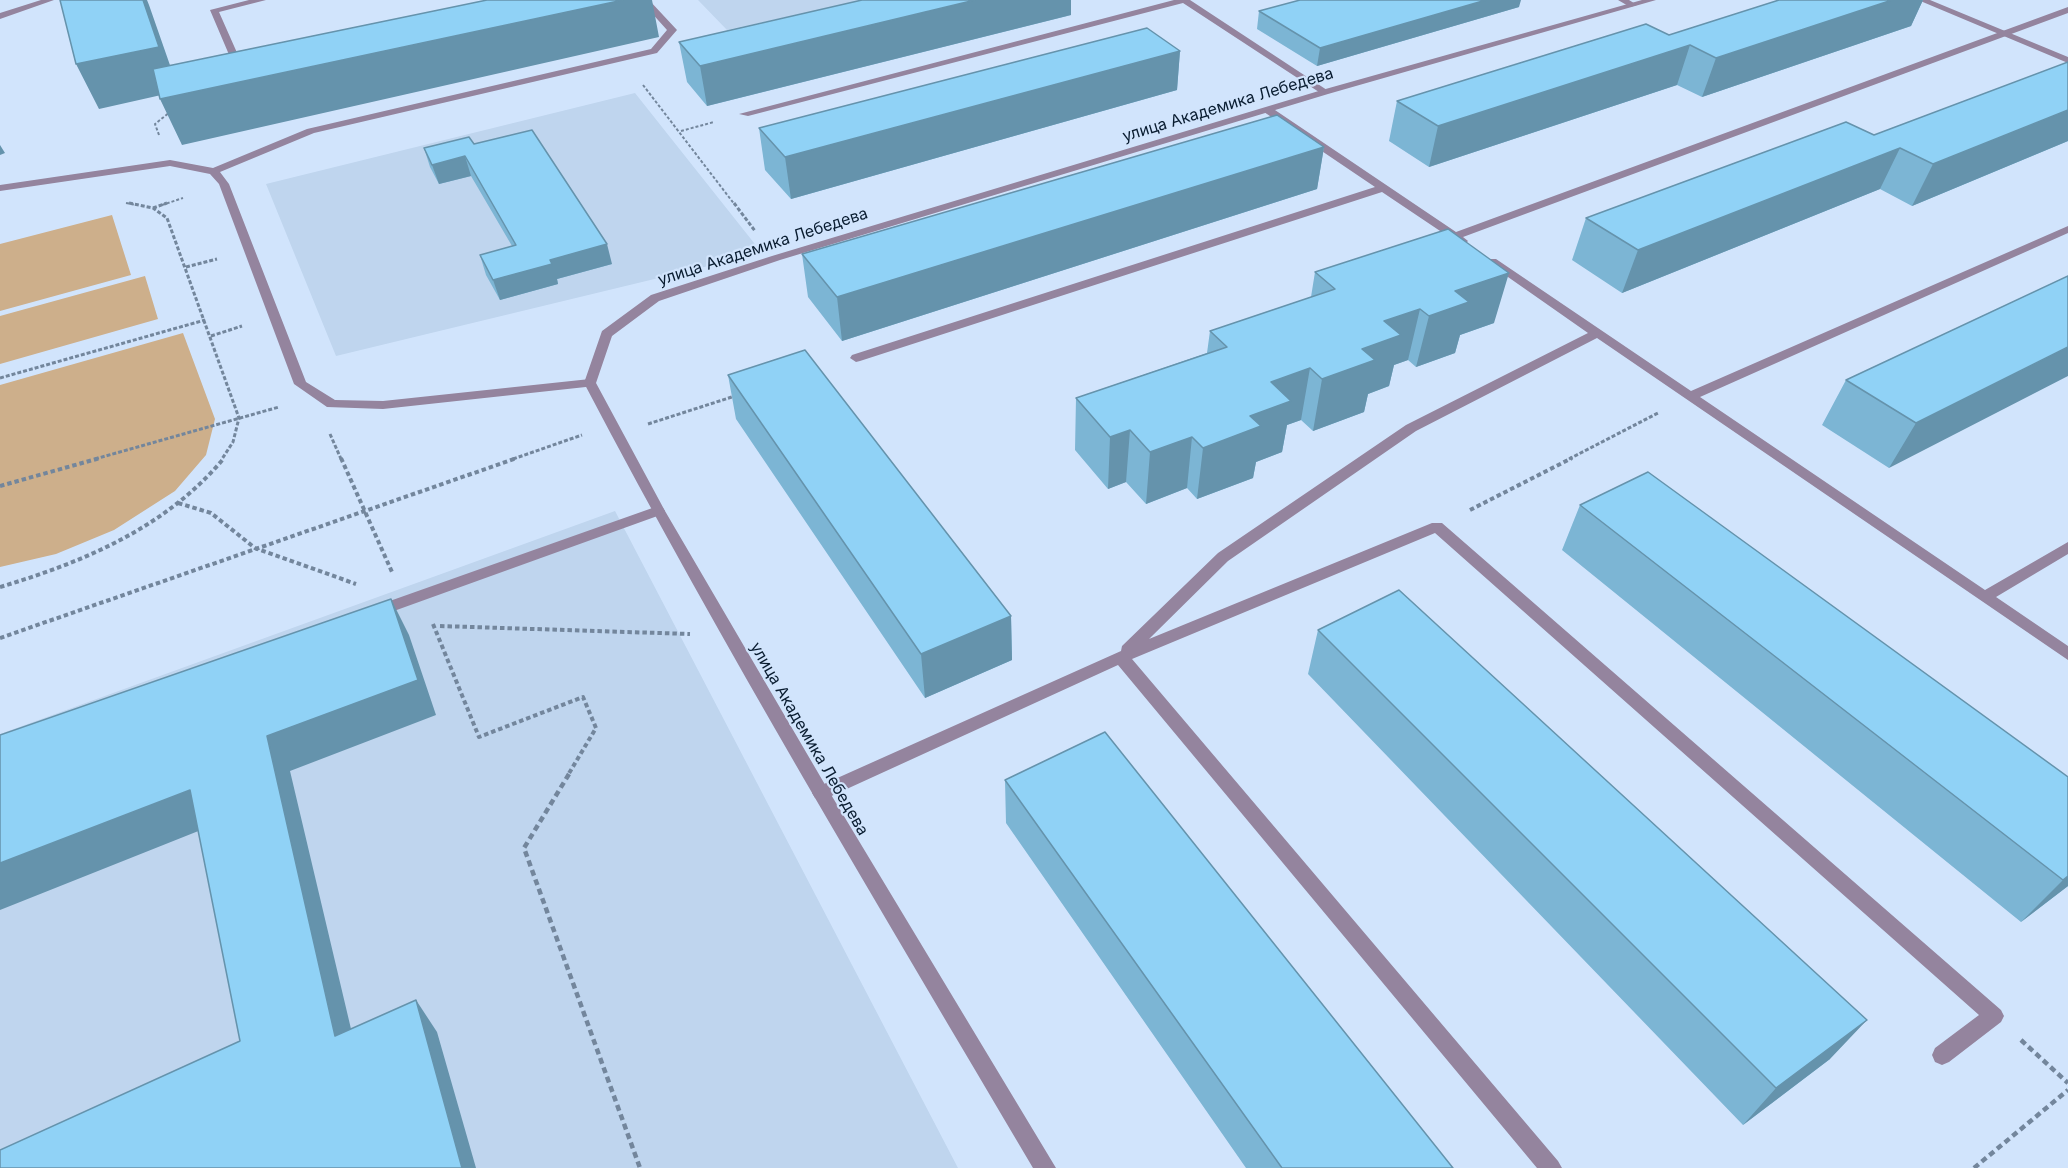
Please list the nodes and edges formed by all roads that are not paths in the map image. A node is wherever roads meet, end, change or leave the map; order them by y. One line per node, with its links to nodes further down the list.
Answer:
1 (50, 0): 9 (street)
2 (262, 0): 11 (street)
3 (644, 0): 16 (street)
4 (1184, 0): 13 (street); 15 (street)
5 (1652, 0): 7 (street, улица Академика Лебедева)
6 (1922, 0): 10 (street)
7 (1628, 3): 13 (street, улица Академика Лебедева)
8 (2068, 10): 10 (street)
9 (0, 16)
10 (2002, 33): 12 (street); 20 (street)
11 (233, 56)
12 (2068, 60)
13 (1325, 92): 14 (street, улица Академика Лебедева)
14 (1268, 110): 18 (street); 23 (street, улица Академика Лебедева)
15 (744, 114)
16 (214, 171): 17 (street); 23 (street)
17 (0, 188)
18 (1383, 188): 20 (street); 22 (street)
19 (2068, 229): 24 (street)
20 (1455, 236): 21 (street)
21 (1597, 333): 24 (street); 30 (street)
22 (856, 358)
23 (590, 383): 25 (street, улица Академика Лебедева)
24 (1690, 396): 27 (street)
25 (658, 511): 28 (street); 31 (street, улица Академика Лебедева)
26 (2068, 547): 27 (street)
27 (1984, 597): 29 (street)
28 (360, 618)
29 (2068, 654)
30 (1121, 657): 31 (street); 32 (street); 34 (street)
31 (821, 793): 33 (street, улица Академика Лебедева)
32 (1942, 1055)
33 (1045, 1168)
34 (1551, 1168)

